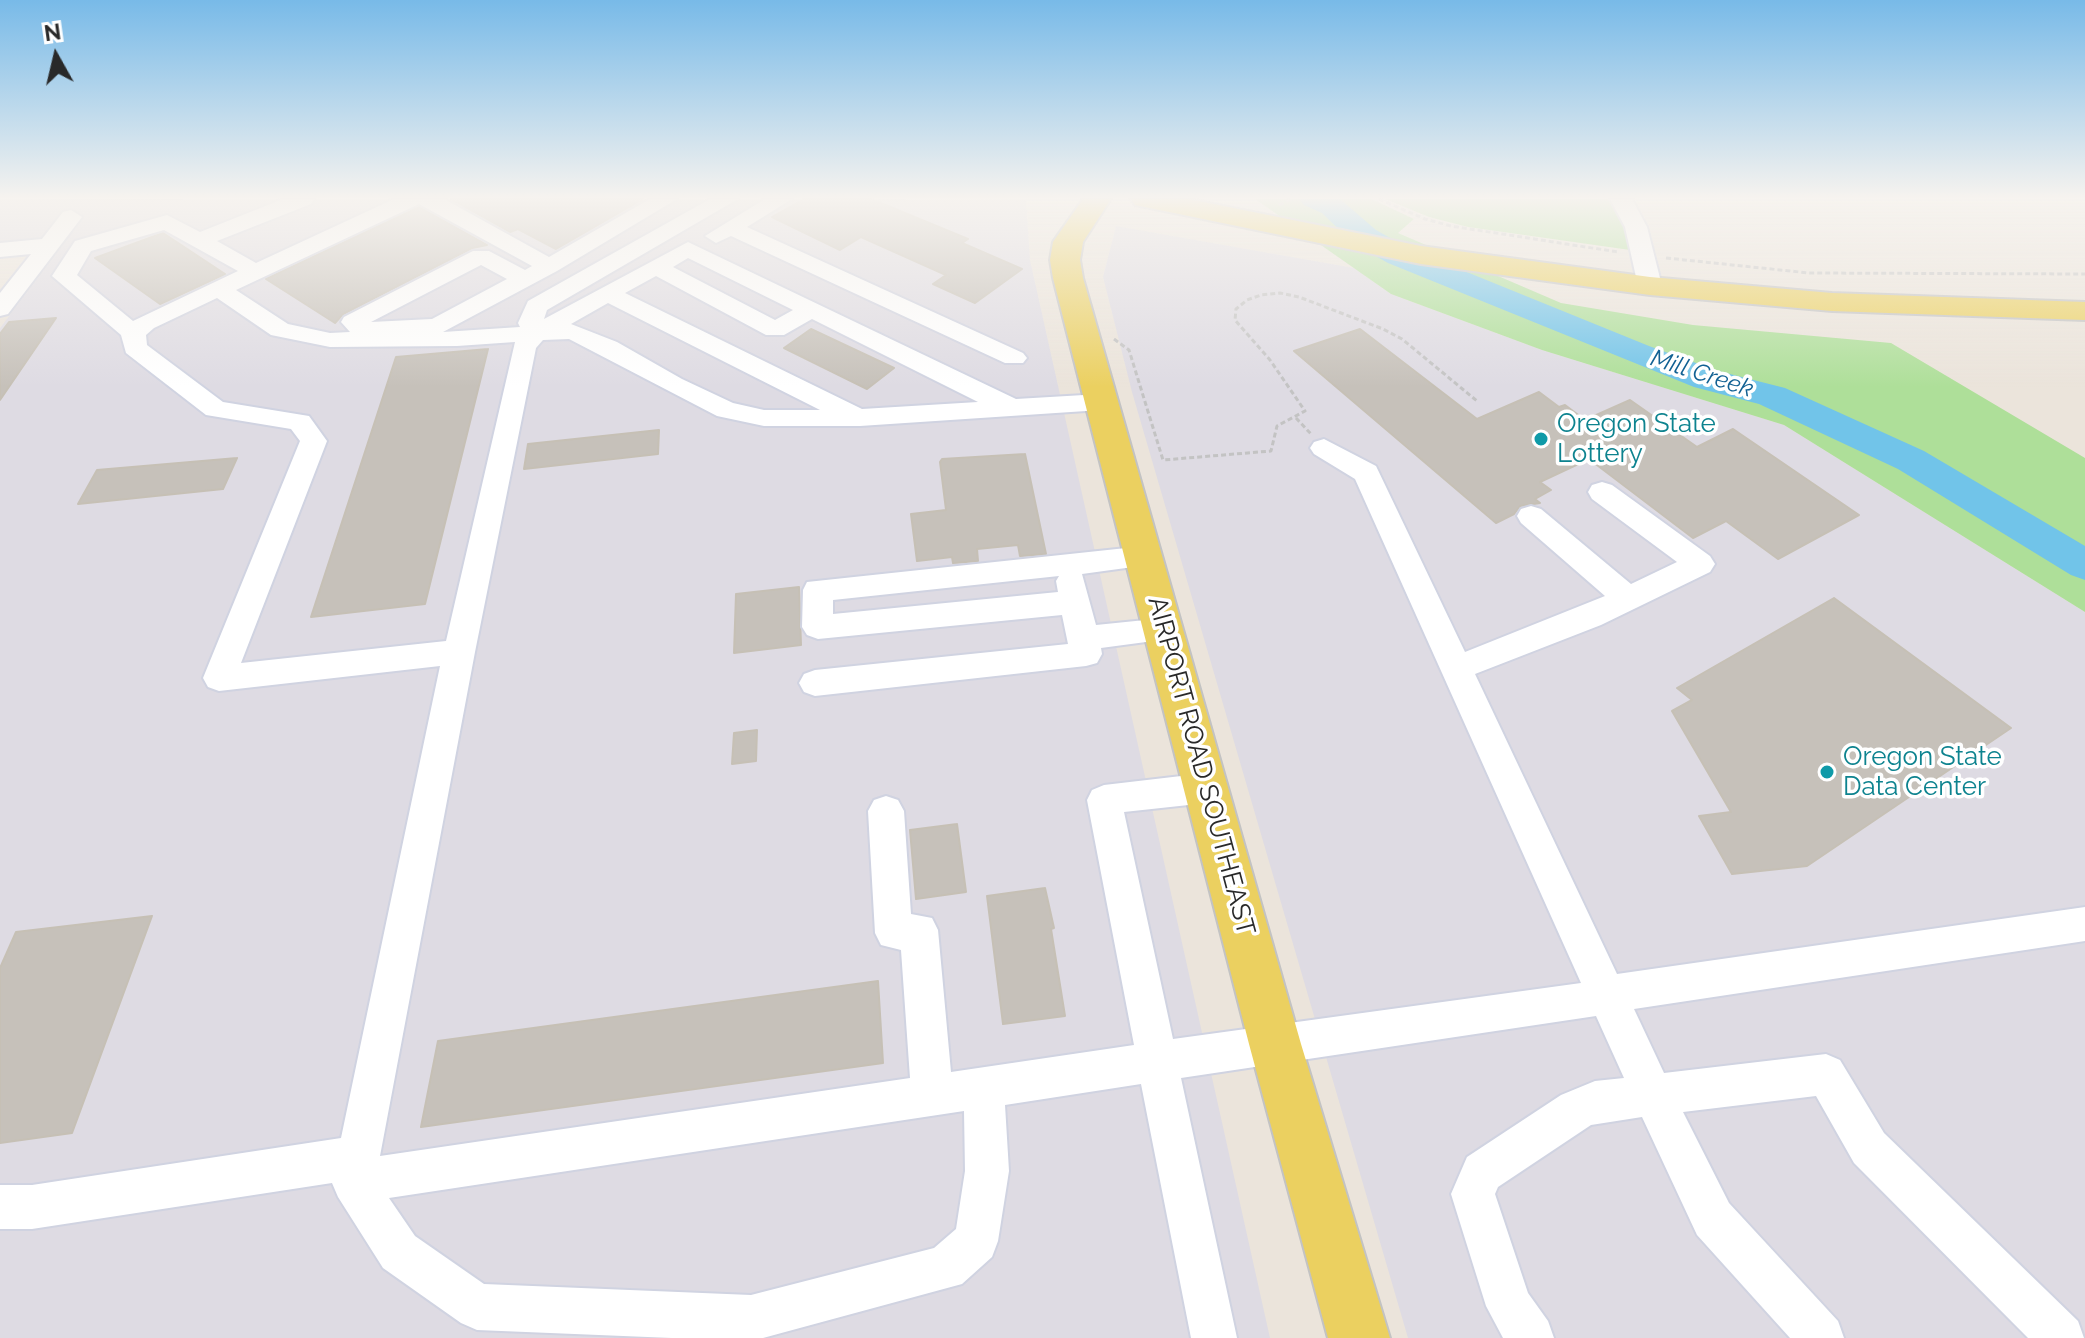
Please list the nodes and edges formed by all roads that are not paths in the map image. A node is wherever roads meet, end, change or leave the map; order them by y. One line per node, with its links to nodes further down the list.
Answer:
1 (36, 261): 25 (street)
2 (73, 261): 29 (street)
3 (237, 261): 20 (street)
4 (279, 261): 20 (street)
5 (470, 261): 28 (street)
6 (491, 261): 17 (street)
7 (508, 261): 17 (street)
8 (540, 261): 18 (street)
9 (557, 261): 18 (street)
10 (637, 261): 30 (street)
11 (664, 261): 19 (street)
12 (742, 261): 26 (street)
13 (775, 261): 31 (street)
14 (1065, 261): 34 (main road, AIRPORT ROAD SOUTHEAST)
15 (1465, 261): 22 (main road)
16 (1643, 261): 22 (street)
17 (500, 266): 21 (street); 28 (street)
18 (549, 266): 21 (street)
19 (656, 267): 24 (street); 26 (street)
20 (256, 272): 23 (street)
21 (525, 279): 28 (street)
22 (1650, 286): 27 (main road)
23 (219, 289): 29 (street); 30 (street)
24 (608, 294): 30 (street); 36 (street)
25 (0, 309)
26 (810, 310): 33 (street)
27 (2085, 311)
28 (387, 329)
29 (133, 333): 46 (street)
30 (536, 333): 36 (street); 46 (street)
31 (960, 333): 32 (street); 33 (street)
32 (1014, 358)
33 (923, 363): 35 (street)
34 (1101, 402): 35 (street); 40 (main road, AIRPORT ROAD SOUTHEAST)
35 (1008, 406): 36 (street)
36 (860, 418)
37 (1324, 448): 47 (street)
38 (1602, 492): 42 (street)
39 (1531, 516): 42 (street)
40 (1145, 557): 41 (street); 44 (main road, AIRPORT ROAD SOUTHEAST)
41 (1068, 566): 43 (street); 43 (street)
42 (1628, 599): 47 (street)
43 (1075, 602): 45 (street)
44 (1165, 630): 45 (street); 49 (main road, AIRPORT ROAD SOUTHEAST)
45 (1083, 638): 48 (street)
46 (459, 652): 58 (street)
47 (1457, 668): 52 (street)
48 (815, 683)
49 (1207, 788): 53 (main road, AIRPORT ROAD SOUTHEAST); 54 (street)
50 (886, 811): 56 (street)
51 (2085, 924): 52 (street)
52 (1609, 994): 53 (street); 57 (street)
53 (1275, 1044): 54 (street); 61 (main road, AIRPORT ROAD SOUTHEAST)
54 (1158, 1062): 55 (street); 60 (street)
55 (984, 1088): 56 (street); 58 (street)
56 (932, 1095): 58 (street)
57 (1653, 1095): 62 (street); 63 (street); 64 (street)
58 (355, 1169): 59 (street)
59 (0, 1207)
60 (1214, 1338)
61 (1359, 1338)
62 (1531, 1338)
63 (1821, 1338)
64 (2061, 1338)

